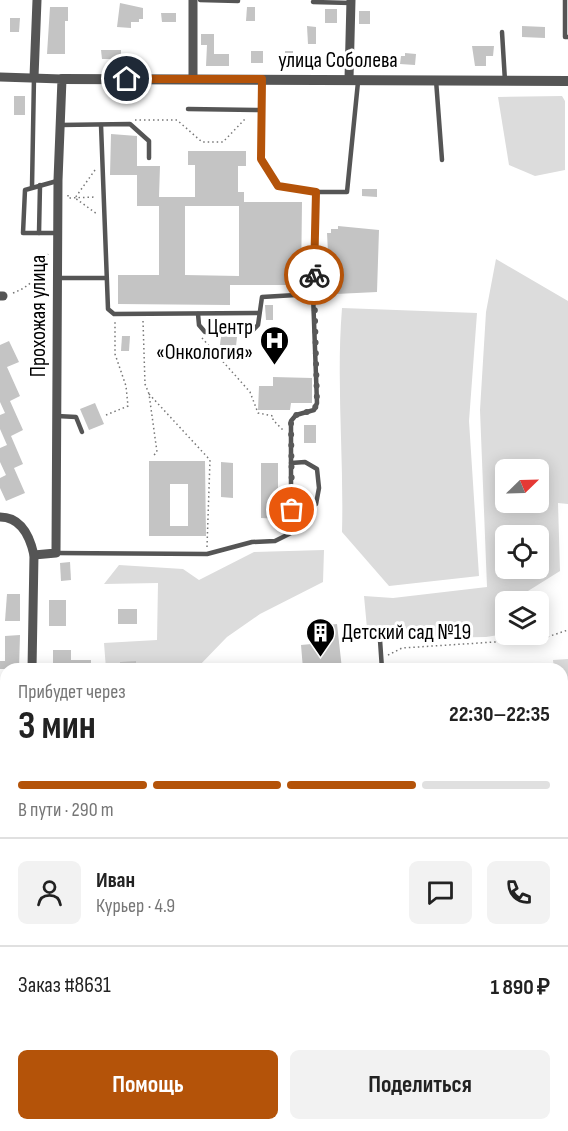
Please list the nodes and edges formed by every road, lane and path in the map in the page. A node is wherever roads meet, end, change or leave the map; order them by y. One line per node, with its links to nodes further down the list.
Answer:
1 (37, 0): 11 (street)
2 (193, 0): 12 (street)
3 (200, 0): 5 (lane)
4 (565, 0): 9 (lane)
5 (238, 1)
6 (351, 1): 7 (lane); 15 (street)
7 (312, 2)
8 (502, 32): 17 (lane)
9 (568, 37)
10 (0, 77): 11 (street, улица Соболева)
11 (33, 77): 13 (street, улица Соболева); 30 (lane)
12 (193, 78): 13 (street, улица Соболева); 14 (street, улица Соболева)
13 (62, 79): 23 (street, Прохожая улица)
14 (262, 79): 15 (street, улица Соболева); 21 (lane)
15 (354, 79): 16 (street, улица Соболева); 31 (lane)
16 (436, 80): 17 (street, улица Соболева); 26 (lane)
17 (505, 81): 18 (street, улица Соболева)
18 (568, 81)
19 (188, 109): 20 (lane)
20 (254, 109): 21 (lane); 22 (path)
21 (261, 110): 31 (lane)
22 (117, 124): 24 (lane); 25 (lane)
23 (60, 125): 24 (lane); 28 (street, Прохожая улица)
24 (101, 125): 27 (lane)
25 (149, 158)
26 (442, 160)
27 (101, 162): 32 (lane); 34 (path)
28 (58, 180): 29 (lane); 37 (street, Прохожая улица)
29 (40, 185): 30 (lane); 36 (lane)
30 (32, 187): 36 (lane)
31 (316, 192): 41 (lane)
32 (103, 197): 34 (path); 35 (lane)
33 (68, 198): 34 (path)
34 (75, 198): 35 (path)
35 (104, 218): 40 (lane)
36 (39, 233): 37 (lane)
37 (58, 233): 39 (street, Прохожая улица)
38 (48, 255): 42 (path)
39 (58, 278): 40 (lane); 50 (street, Прохожая улица)
40 (105, 278): 44 (lane)
41 (314, 294): 43 (lane); 52 (lane)
42 (2, 296)
43 (259, 313): 46 (lane); 46 (lane)
44 (114, 314): 45 (lane); 49 (path)
45 (143, 314): 46 (lane); 48 (path)
46 (198, 314)
47 (195, 331): 52 (path)
48 (149, 394): 53 (path); 58 (path)
49 (106, 415)
50 (57, 416): 51 (lane); 57 (street, Прохожая улица)
51 (82, 432)
52 (291, 435): 54 (lane)
53 (152, 457)
54 (291, 463): 55 (lane); 55 (lane)
55 (292, 510): 58 (lane)
56 (0, 517): 59 (street)
57 (56, 554): 58 (lane); 59 (street)
58 (207, 554)
59 (34, 555): 63 (street)
60 (568, 630): 62 (path)
61 (380, 640): 62 (lane)
62 (381, 657): 64 (lane)
63 (32, 663)
64 (382, 663)

